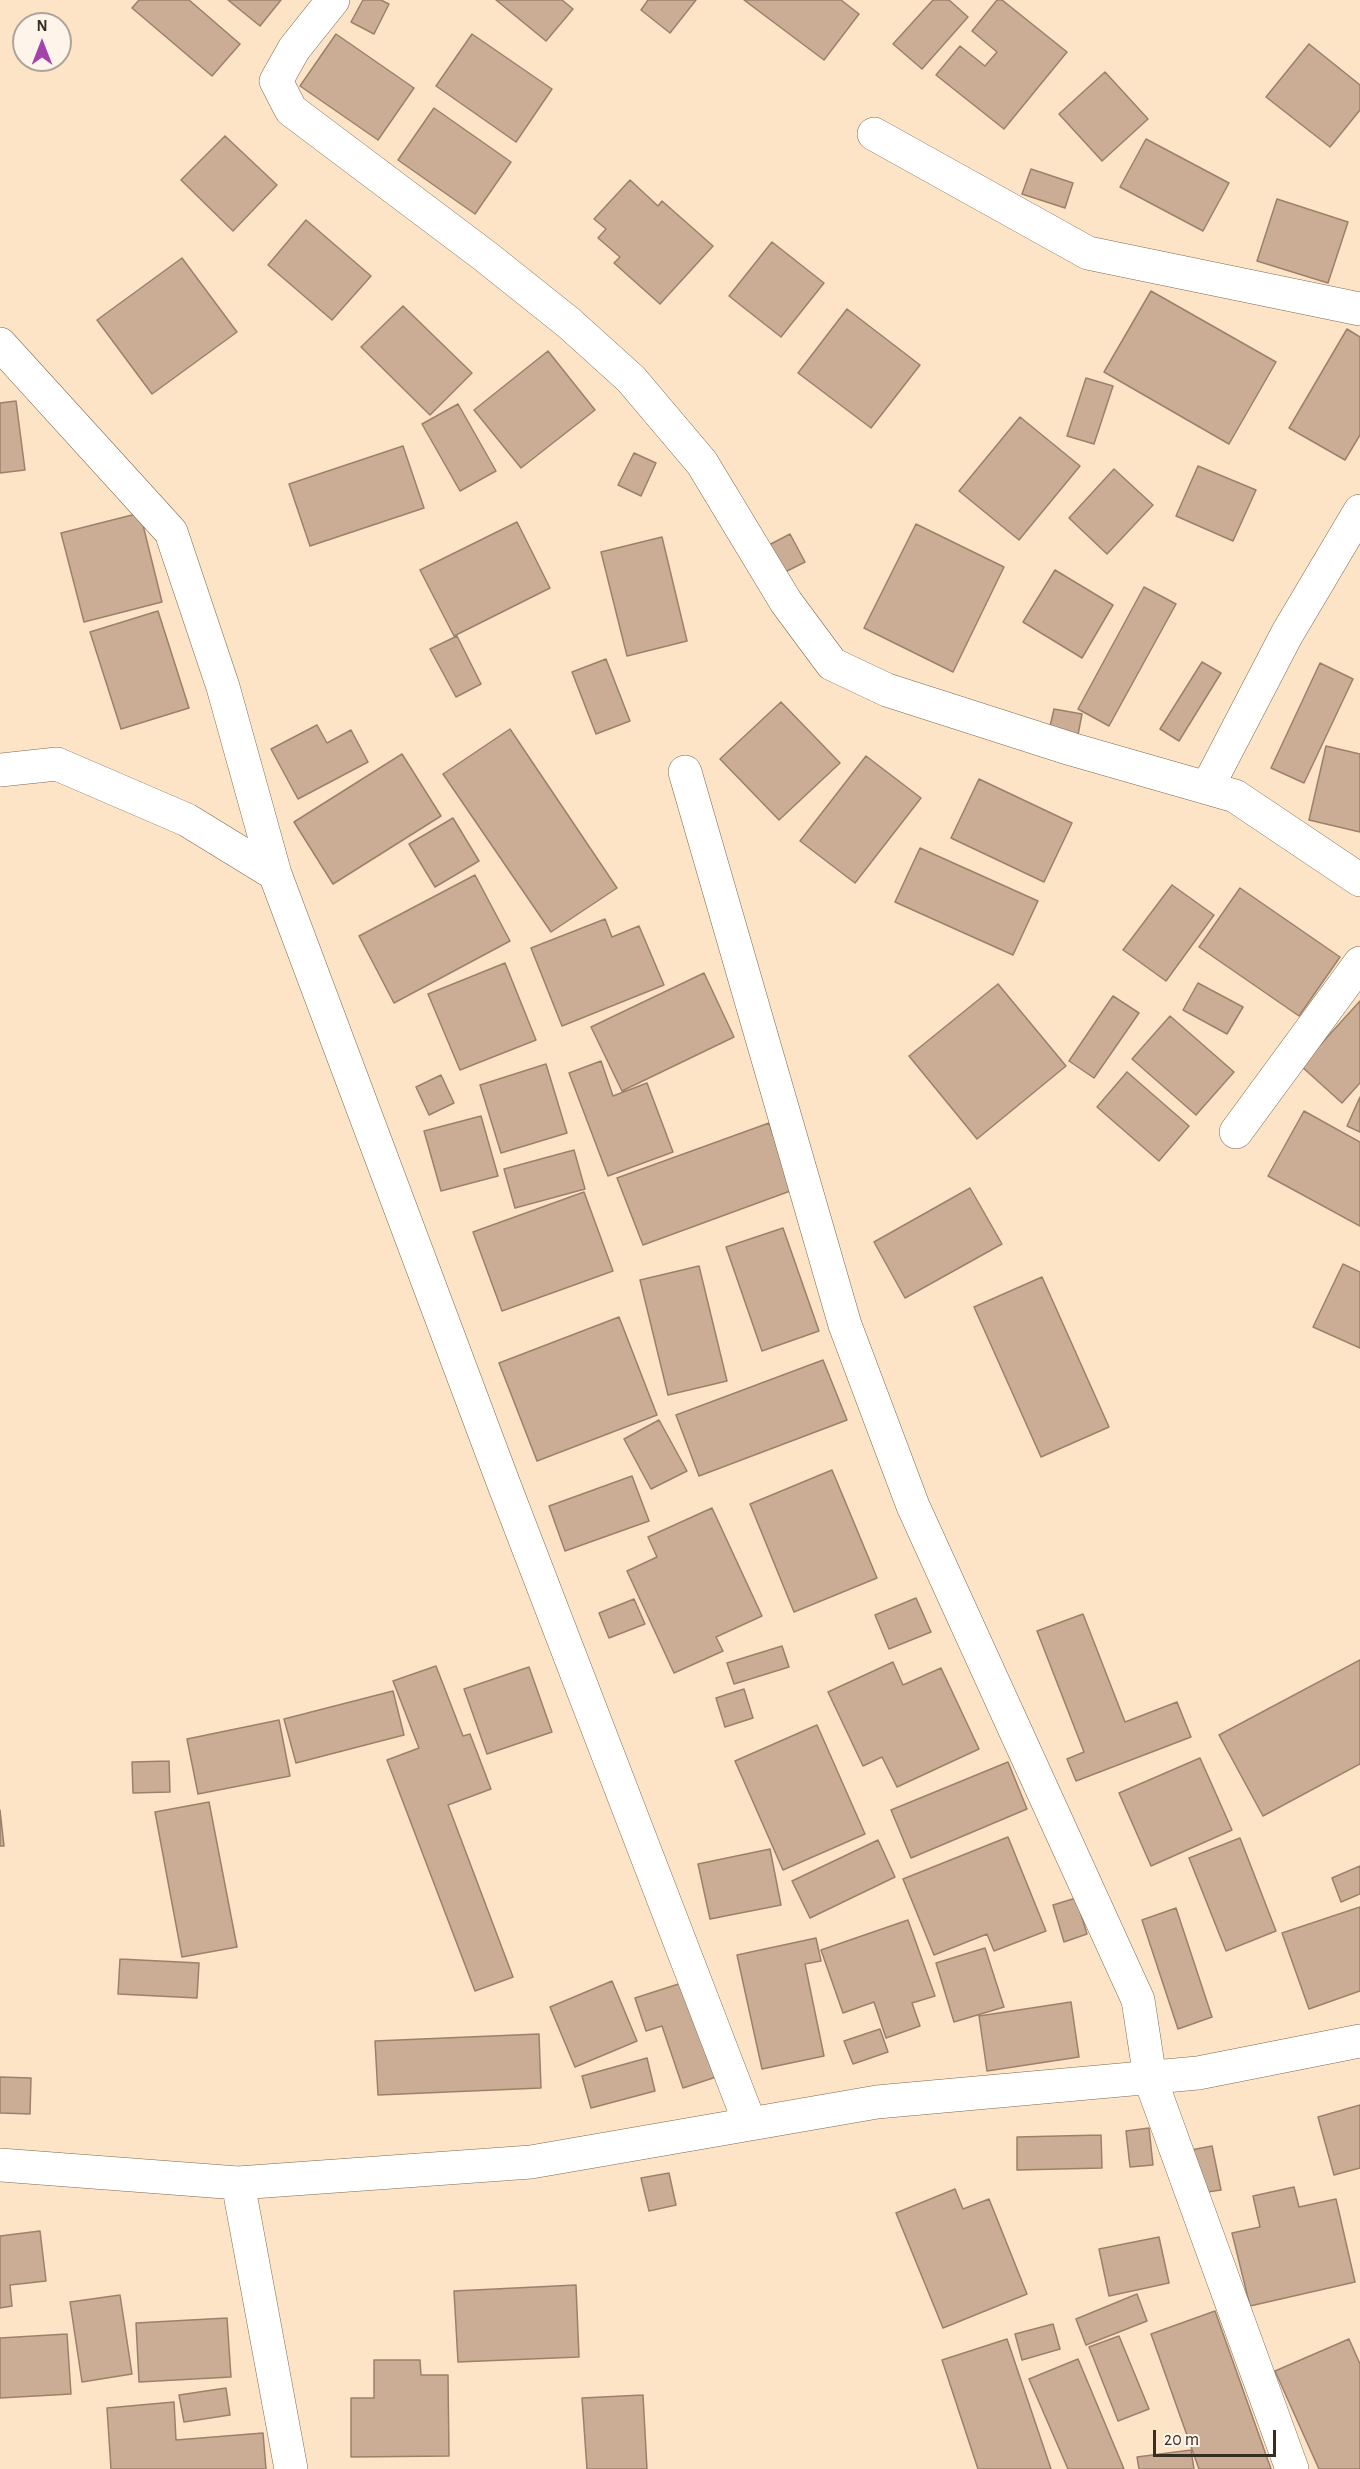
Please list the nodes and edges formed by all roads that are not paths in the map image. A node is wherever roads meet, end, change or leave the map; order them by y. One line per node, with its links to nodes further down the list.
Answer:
1 (333, 0): 8 (street)
2 (874, 134): 3 (street)
3 (1360, 309)
4 (0, 344): 9 (street)
5 (1360, 511): 8 (street)
6 (0, 770): 9 (street)
7 (685, 772): 14 (street)
8 (1208, 786): 10 (street)
9 (275, 874): 15 (street)
10 (1360, 880)
11 (1360, 963): 12 (street)
12 (1236, 1132)
13 (1360, 2041): 14 (street)
14 (1150, 2078): 15 (street); 19 (street)
15 (750, 2124): 17 (street)
16 (0, 2164): 17 (street)
17 (238, 2183): 18 (street)
18 (291, 2469)
19 (1292, 2469)

